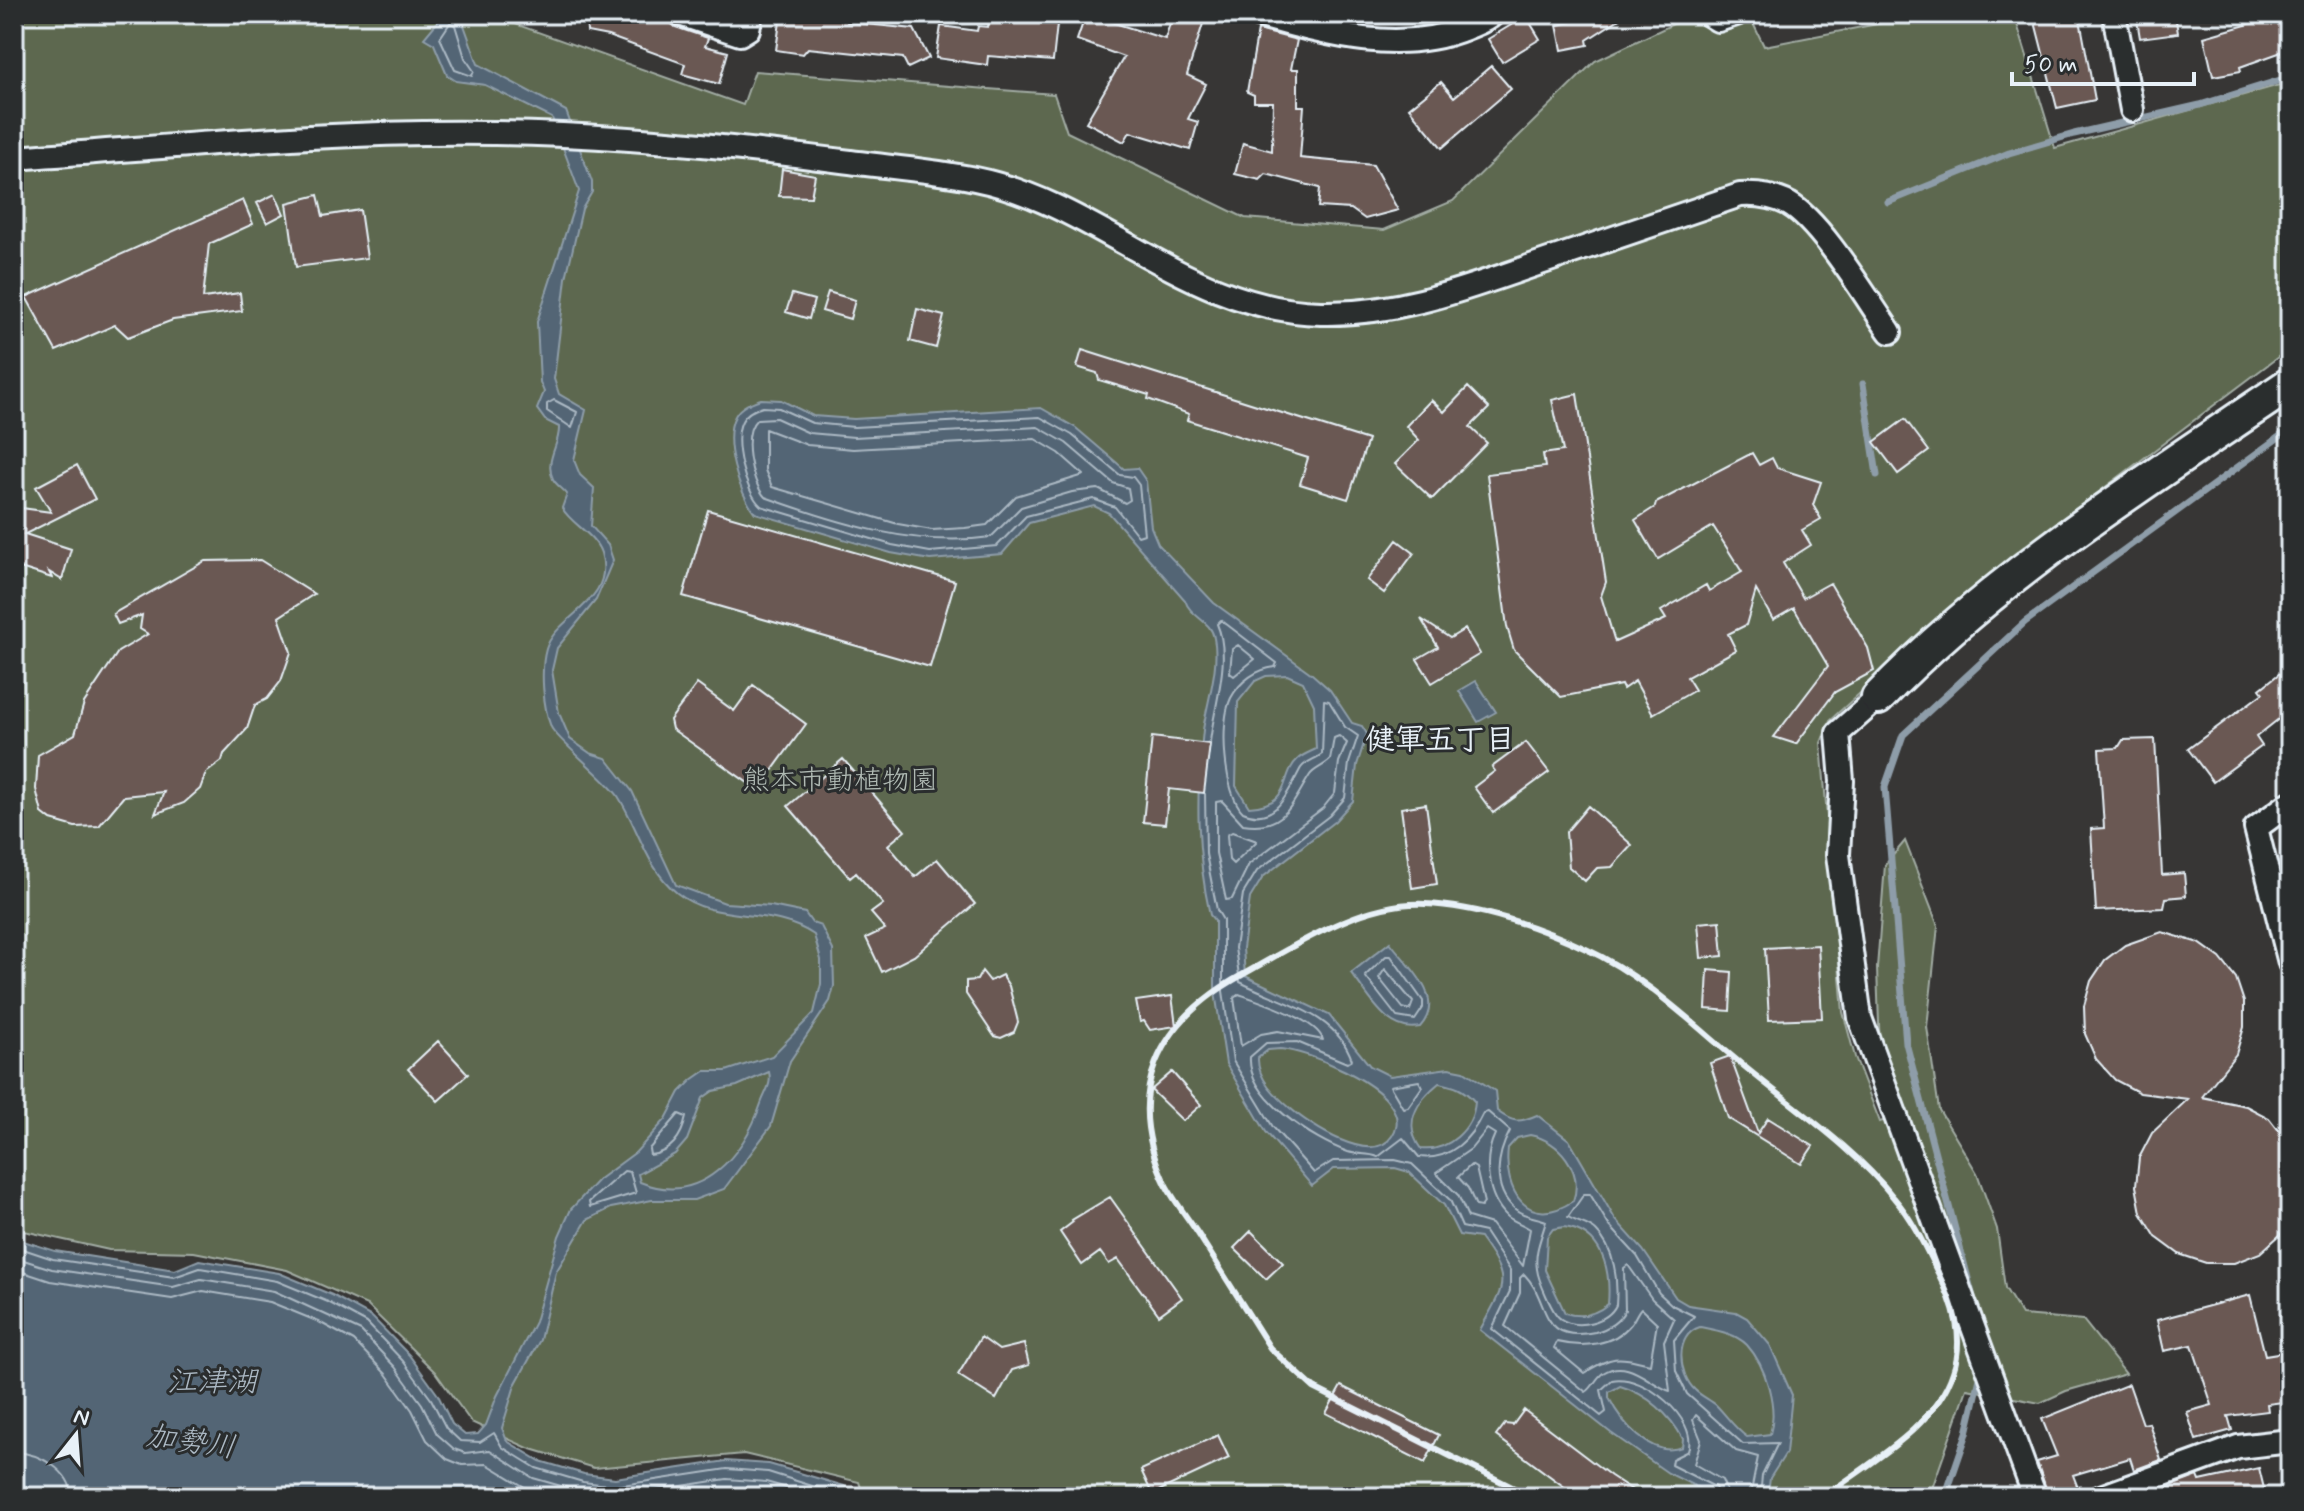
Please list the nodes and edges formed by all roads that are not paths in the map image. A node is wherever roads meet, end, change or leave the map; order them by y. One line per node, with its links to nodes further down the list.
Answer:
1 (680, 14): 2 (street)
2 (751, 14)
3 (1254, 14): 4 (street)
4 (1493, 14)
5 (1708, 14): 6 (street)
6 (1736, 14)
7 (2114, 14): 8 (street)
8 (2132, 110)
9 (14, 158): 10 (street)
10 (1890, 332)
11 (2290, 384): 12 (street)
12 (1878, 698): 16 (street)
13 (2290, 803): 14 (street)
14 (2290, 963)
15 (2290, 1441): 17 (street)
16 (2035, 1497)
17 (2101, 1497)

